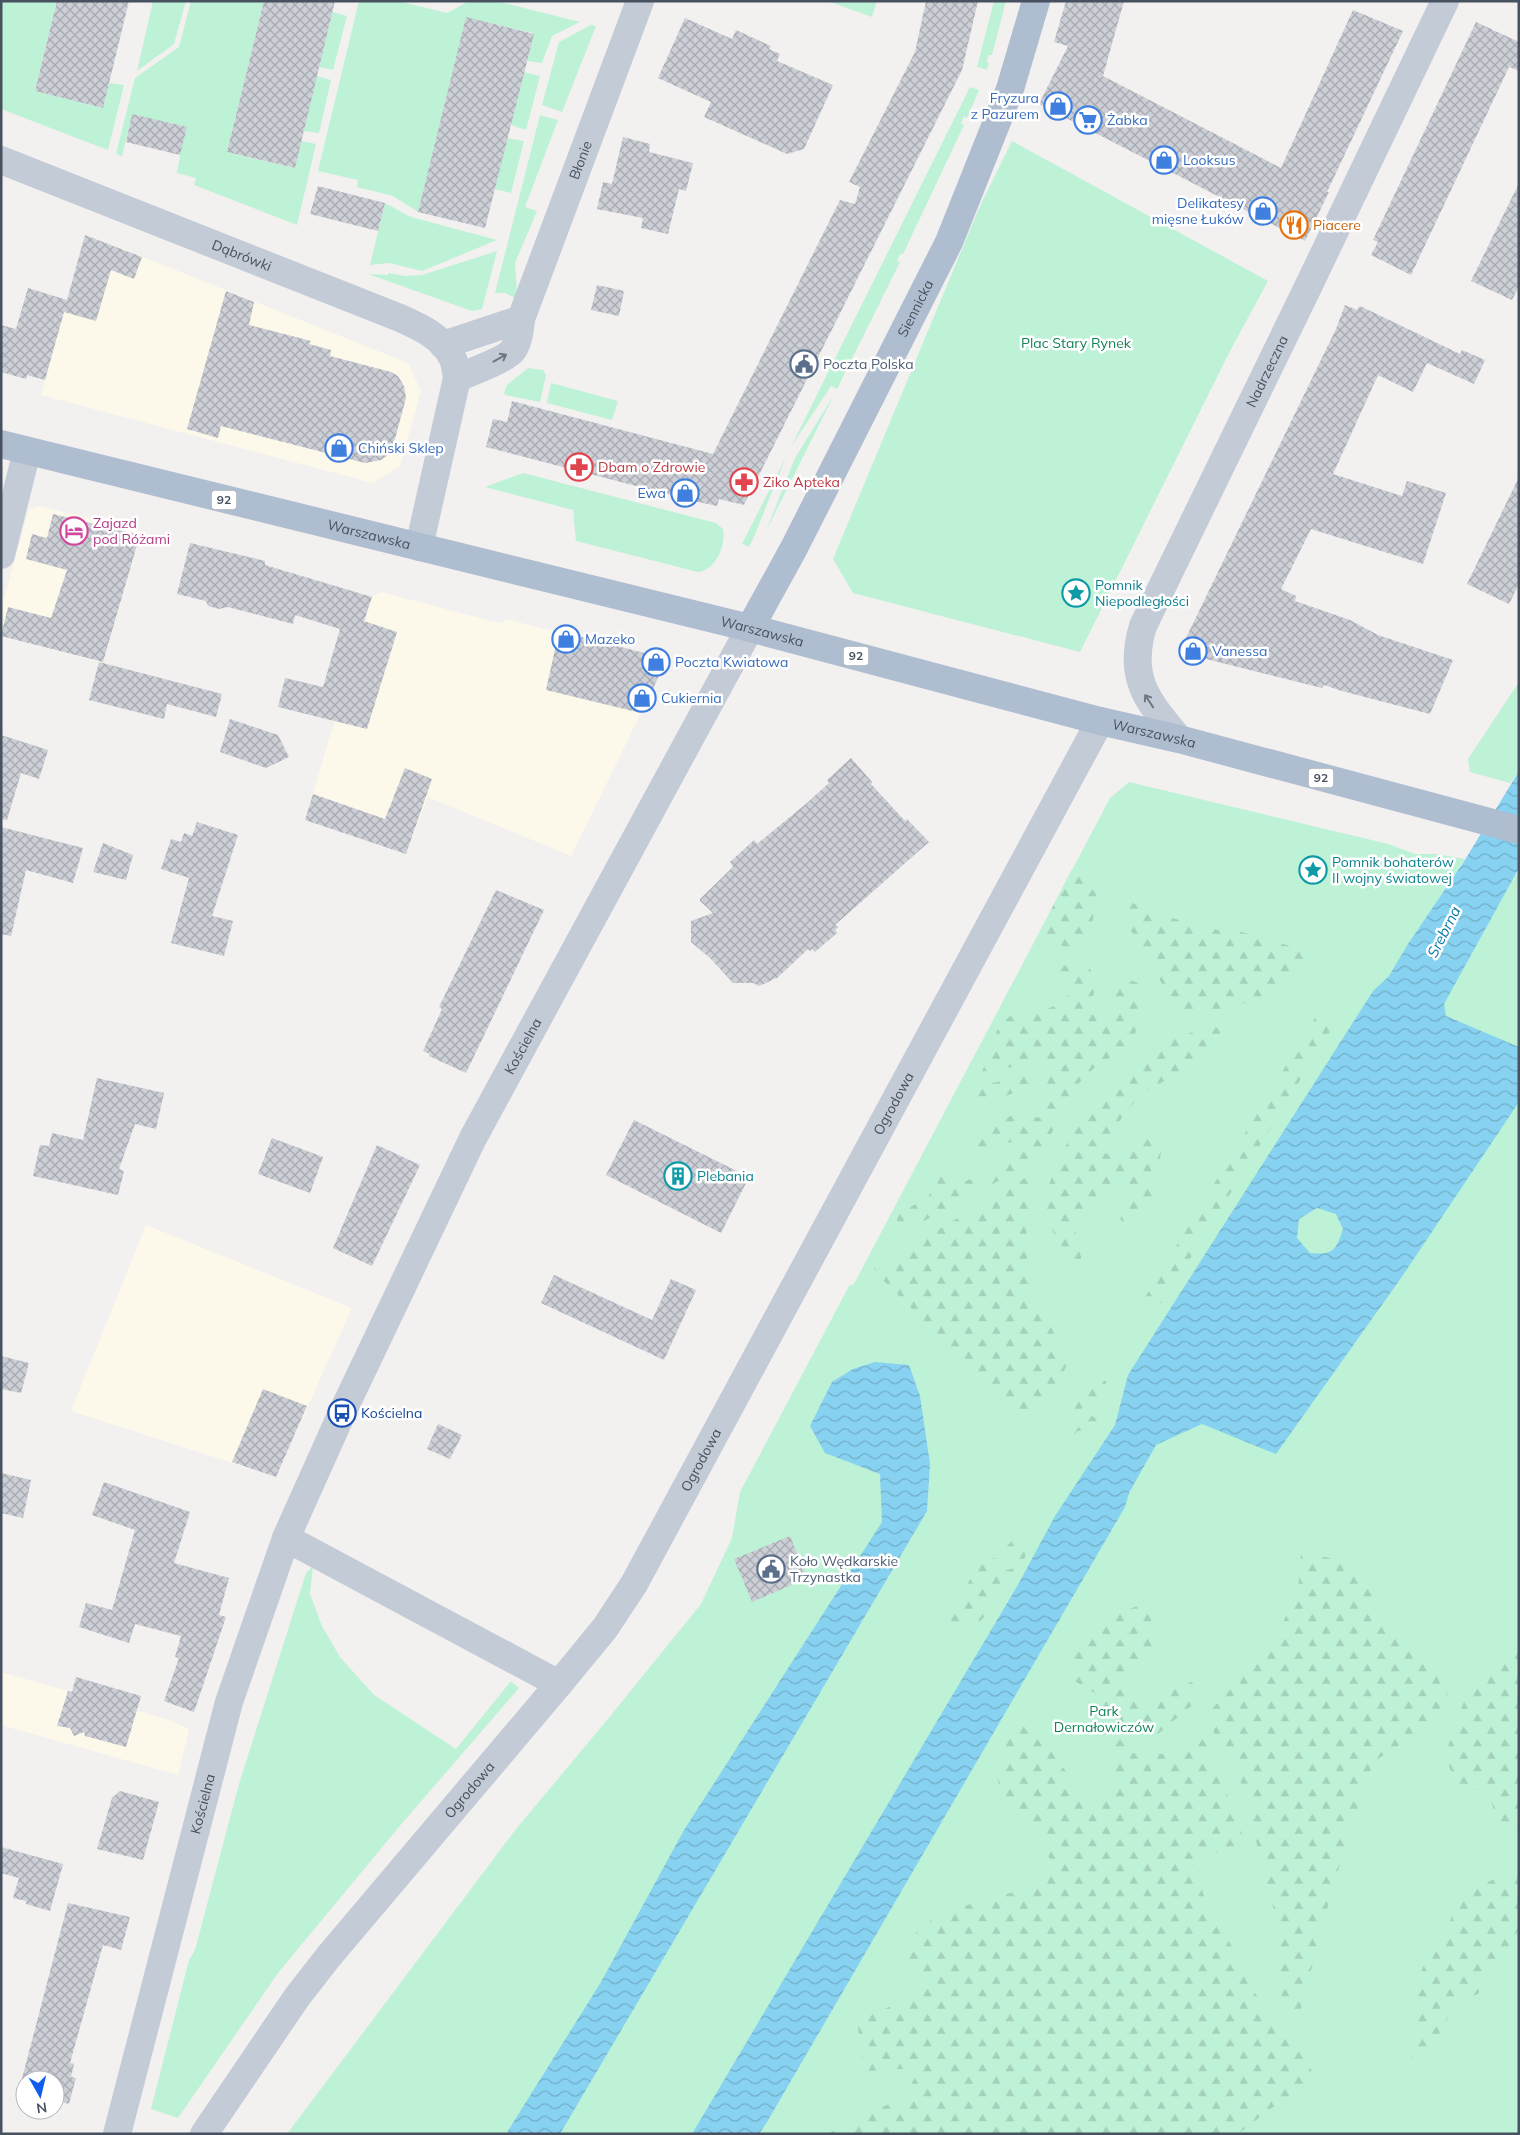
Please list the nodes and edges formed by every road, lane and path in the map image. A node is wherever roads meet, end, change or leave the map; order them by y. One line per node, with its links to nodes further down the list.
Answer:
1 (640, 1): 5 (street, Błonie)
2 (1036, 1): 12 (main road, Siennicka)
3 (1445, 1): 14 (street, Nadrzeczna, one-way to 3)
4 (1, 160): 6 (street, Dąbrówki)
5 (521, 319): 6 (street); 7 (street, Błonie, one-way to 5)
6 (443, 346): 7 (street, Dąbrówki)
7 (457, 378): 10 (street)
8 (1, 444): 9 (main road, Warszawska / 92)
9 (27, 451): 10 (main road, Warszawska / 92); 11 (street)
10 (419, 547): 12 (main road, Warszawska / 92)
11 (1, 555)
12 (750, 628): 13 (main road, Warszawska / 92); 16 (street, Kościelna)
13 (1100, 722): 14 (main road, Warszawska / 92); 17 (street, Ogrodowa)
14 (1179, 739): 15 (main road, Warszawska / 92)
15 (1519, 830)
16 (286, 1538): 17 (street); 18 (street, Kościelna)
17 (559, 1684): 19 (street, Ogrodowa)
18 (117, 2134)
19 (204, 2134)

